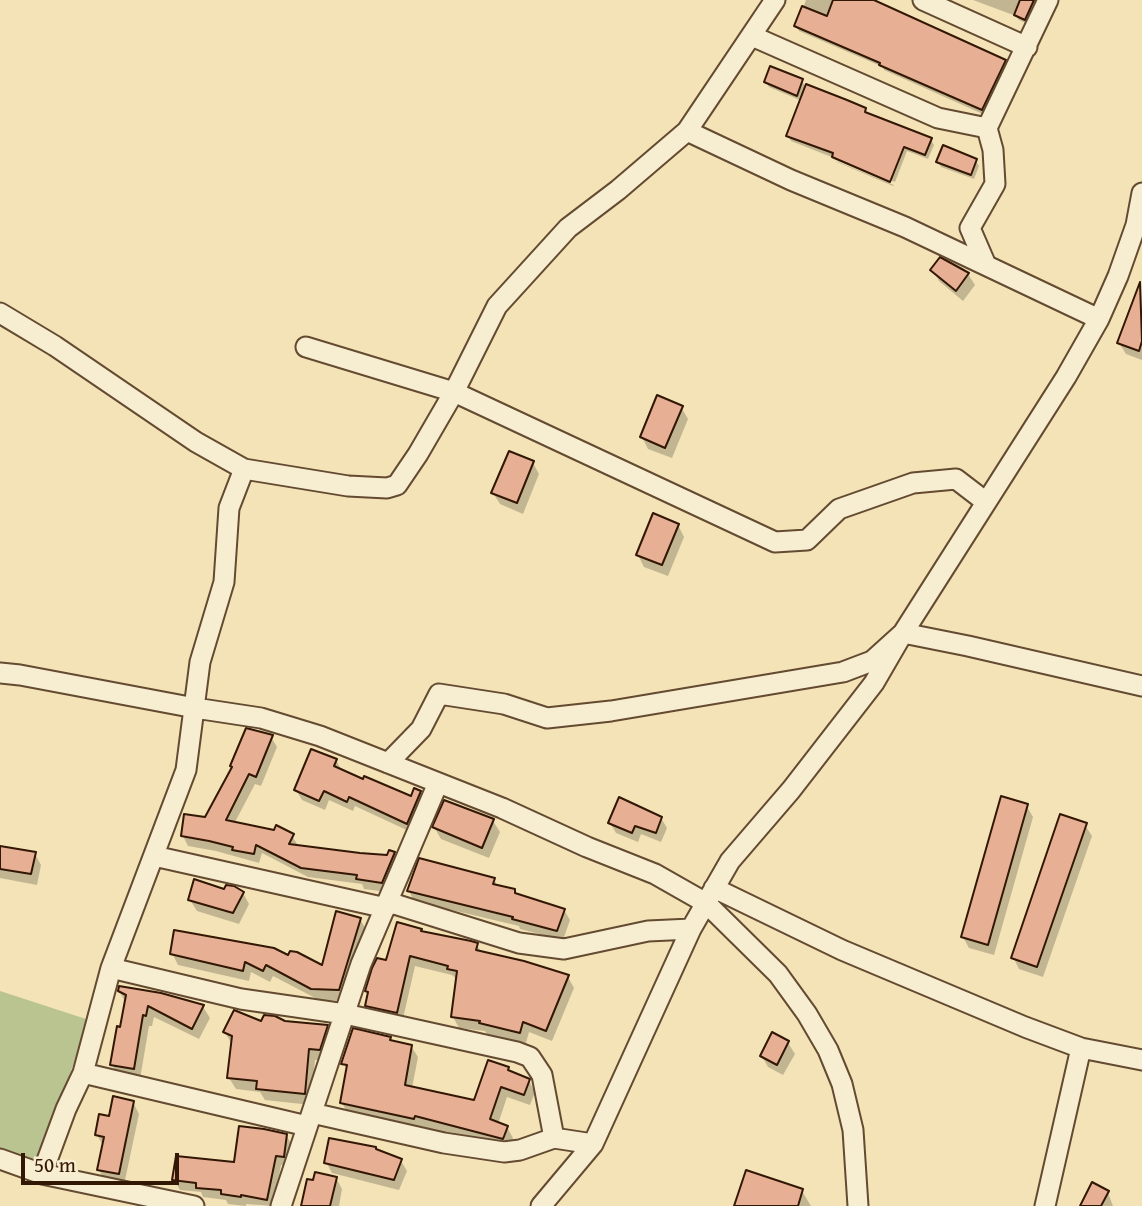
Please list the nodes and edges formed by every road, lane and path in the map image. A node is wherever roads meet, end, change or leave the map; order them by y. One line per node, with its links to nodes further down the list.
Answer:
1 (775, 0): 4 (street)
2 (923, 0): 5 (street)
3 (1048, 0): 5 (street)
4 (752, 36): 6 (street); 7 (street)
5 (1027, 47): 6 (street)
6 (987, 128): 9 (street)
7 (687, 131): 9 (street); 13 (street)
8 (1142, 193): 11 (street)
9 (986, 265): 11 (street)
10 (0, 313): 14 (street)
11 (1099, 319): 15 (street)
12 (306, 347): 13 (street)
13 (454, 392): 14 (street); 15 (street)
14 (244, 469): 21 (street)
15 (986, 502): 16 (street)
16 (903, 634): 20 (street); 22 (street); 25 (street)
17 (0, 667): 19 (street)
18 (0, 673): 19 (street)
19 (20, 675): 21 (street)
20 (1142, 686)
21 (195, 708): 22 (street); 24 (street)
22 (388, 763): 23 (street)
23 (438, 783): 25 (street); 26 (street)
24 (155, 856): 26 (street); 28 (street)
25 (710, 895): 27 (street); 30 (street); 41 (street)
26 (387, 905): 27 (street); 29 (street)
27 (691, 929): 35 (street)
28 (111, 968): 29 (street); 32 (street)
29 (345, 1014): 33 (street); 34 (street)
30 (1081, 1048): 31 (street); 42 (street)
31 (1142, 1060)
32 (83, 1073): 33 (street); 37 (street)
33 (310, 1119): 34 (street); 39 (street)
34 (554, 1138): 35 (street)
35 (593, 1144): 40 (street)
36 (0, 1159): 37 (street)
37 (42, 1174): 38 (street)
38 (194, 1206)
39 (281, 1206)
40 (541, 1206)
41 (858, 1206)
42 (1045, 1206)

